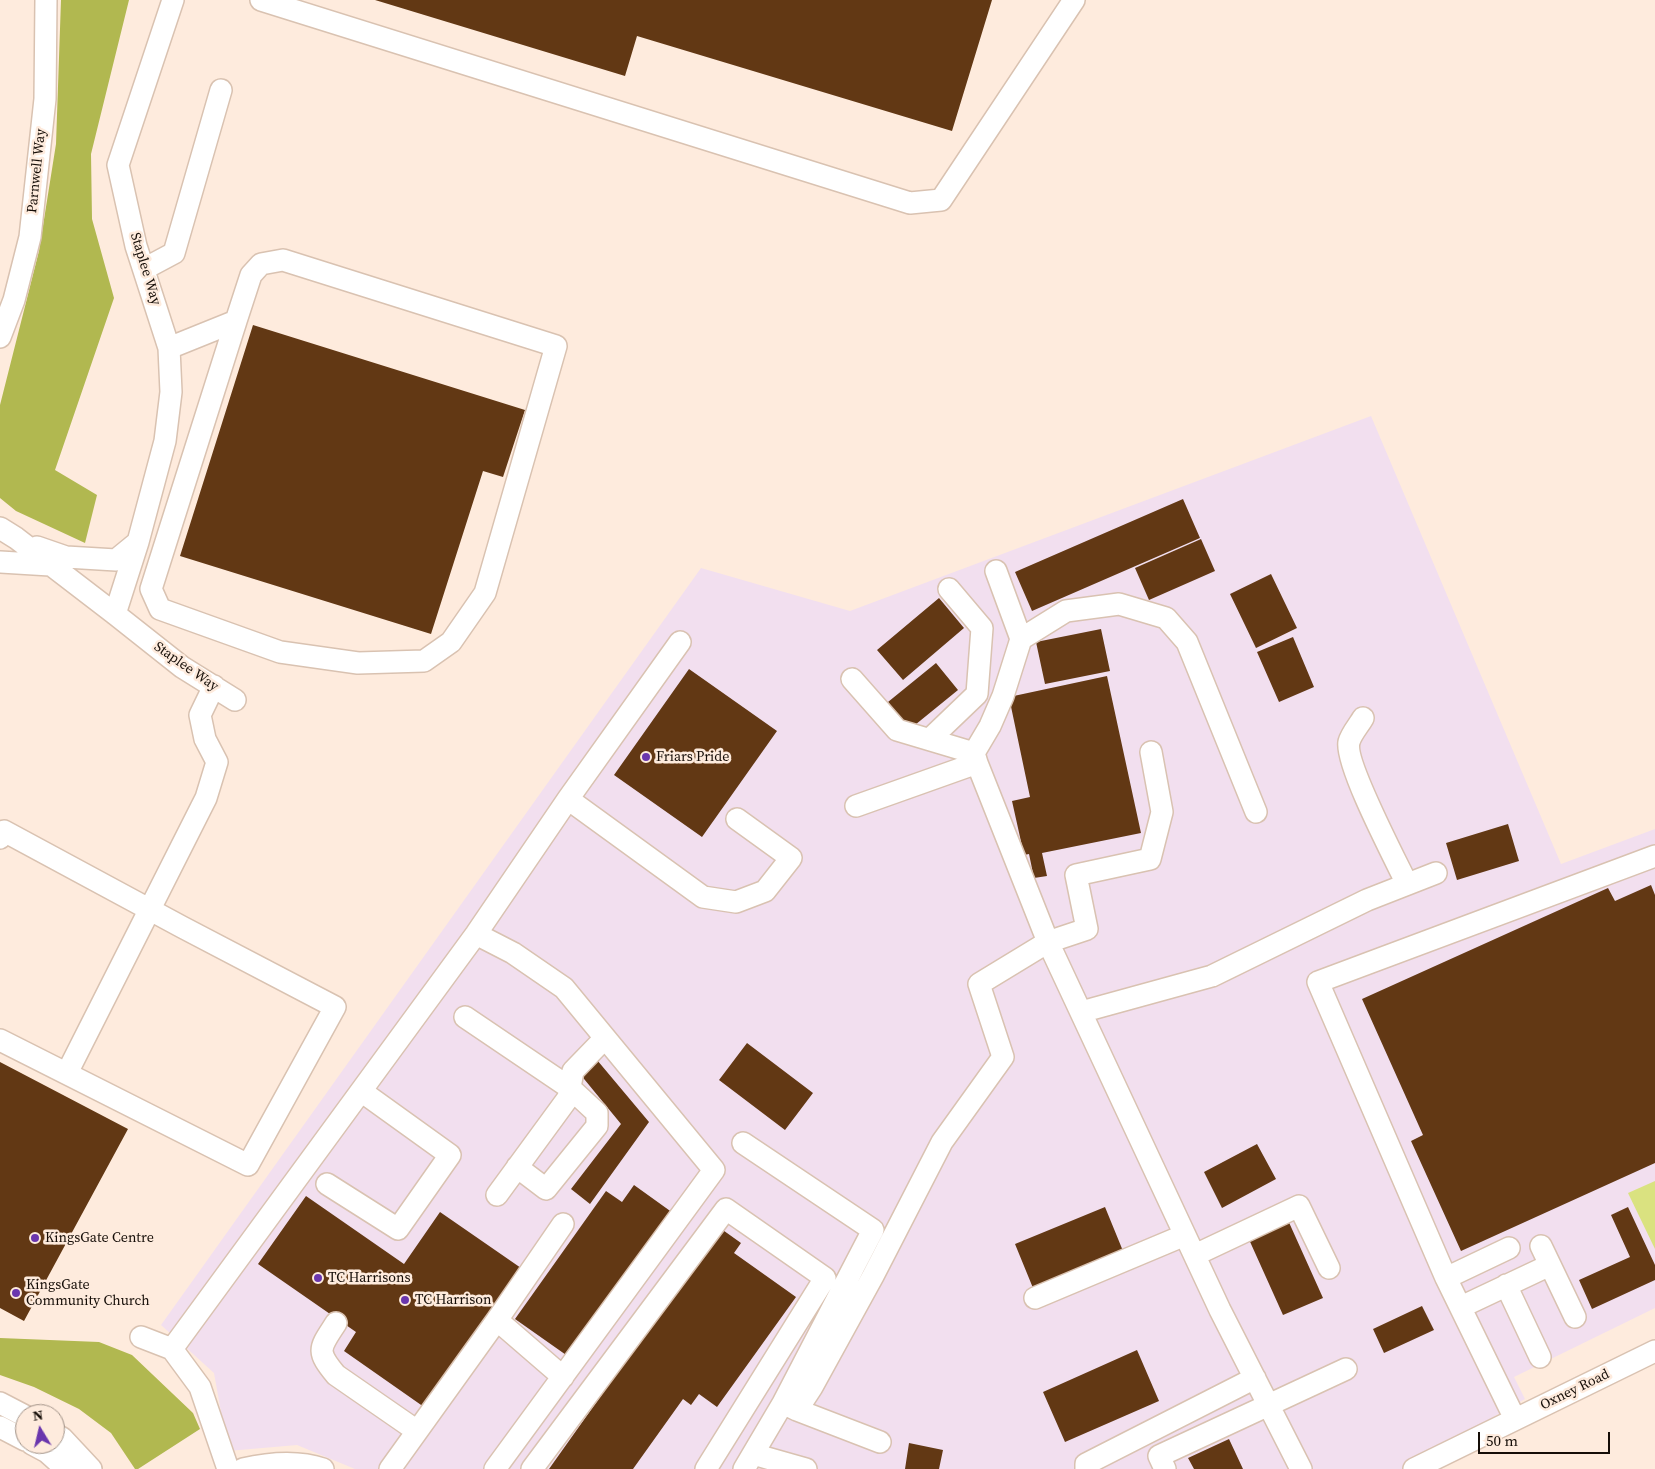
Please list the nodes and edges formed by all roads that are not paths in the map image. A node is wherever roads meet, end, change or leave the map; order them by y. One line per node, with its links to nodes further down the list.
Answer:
1 (46, 0): 8 (street, Parnwell Way)
2 (173, 0): 6 (street, Staplee Way)
3 (261, 0): 4 (street)
4 (1074, 0)
5 (221, 90): 6 (street)
6 (144, 269): 9 (street, Staplee Way)
7 (236, 321): 7 (street); 9 (street)
8 (0, 337)
9 (169, 348): 11 (street, Staplee Way)
10 (8, 533): 11 (street, Staplee Way); 13 (street, Staplee Way)
11 (138, 542): 16 (street, Staplee Way)
12 (0, 562): 13 (street)
13 (50, 565): 16 (street, Staplee Way)
14 (996, 571): 17 (street)
15 (949, 588): 23 (street)
16 (115, 614): 20 (street, Staplee Way)
17 (1021, 639): 25 (street); 28 (street)
18 (680, 642): 26 (street)
19 (852, 679): 23 (street)
20 (214, 686): 21 (street, Staplee Way); 34 (street)
21 (235, 700)
22 (1363, 718): 33 (street)
23 (930, 739): 25 (street)
24 (1151, 752): 36 (street)
25 (975, 758): 27 (street); 36 (street)
26 (568, 799): 29 (street); 35 (street)
27 (856, 806)
28 (1256, 812)
29 (737, 819)
30 (0, 838): 34 (street)
31 (1655, 856): 53 (street)
32 (1436, 873): 33 (street)
33 (1407, 884): 37 (street)
34 (151, 910): 41 (street); 41 (street)
35 (476, 934): 39 (street); 43 (street)
36 (1048, 942): 37 (street); 69 (street)
37 (1081, 1012): 49 (street)
38 (465, 1017): 42 (street)
39 (604, 1038): 42 (street); 65 (street)
40 (0, 1040): 41 (street)
41 (67, 1073)
42 (570, 1088): 45 (street); 45 (street)
43 (362, 1091): 46 (street); 61 (street)
44 (743, 1143): 69 (street)
45 (517, 1168): 47 (street)
46 (328, 1184)
47 (497, 1195)
48 (563, 1224): 58 (street)
49 (1185, 1235): 51 (street); 55 (street)
50 (1509, 1248): 53 (street)
51 (1195, 1255): 52 (street); 66 (street)
52 (1329, 1268)
53 (1446, 1278): 56 (street)
54 (1506, 1286): 56 (street); 57 (street); 63 (street)
55 (1035, 1298)
56 (1460, 1307): 71 (street)
57 (1574, 1316)
58 (497, 1320): 65 (street); 73 (street)
59 (336, 1323): 73 (street)
60 (141, 1337): 61 (street)
61 (172, 1350): 81 (street)
62 (1655, 1351): 71 (street, Oxney Road)
63 (1540, 1357)
64 (1346, 1369): 68 (street)
65 (563, 1377): 85 (street)
66 (1255, 1378): 68 (street); 89 (street)
67 (0, 1404): 70 (street)
68 (1268, 1405): 90 (street); 91 (street)
69 (790, 1407): 76 (street); 78 (street)
70 (15, 1411)
71 (1515, 1419): 92 (street, Oxney Road)
72 (0, 1427): 74 (street)
73 (417, 1431): 84 (street)
74 (15, 1435)
75 (65, 1441): 80 (street)
76 (880, 1442)
77 (49, 1454): 79 (street)
78 (748, 1461): 88 (street)
79 (66, 1469)
80 (91, 1469)
81 (228, 1469)
82 (243, 1469): 83 (street)
83 (323, 1469)
84 (390, 1469)
85 (494, 1469)
86 (532, 1469): 87 (street)
87 (706, 1469)
88 (806, 1469)
89 (1086, 1469)
90 (1164, 1469)
91 (1301, 1469)
92 (1414, 1469)

